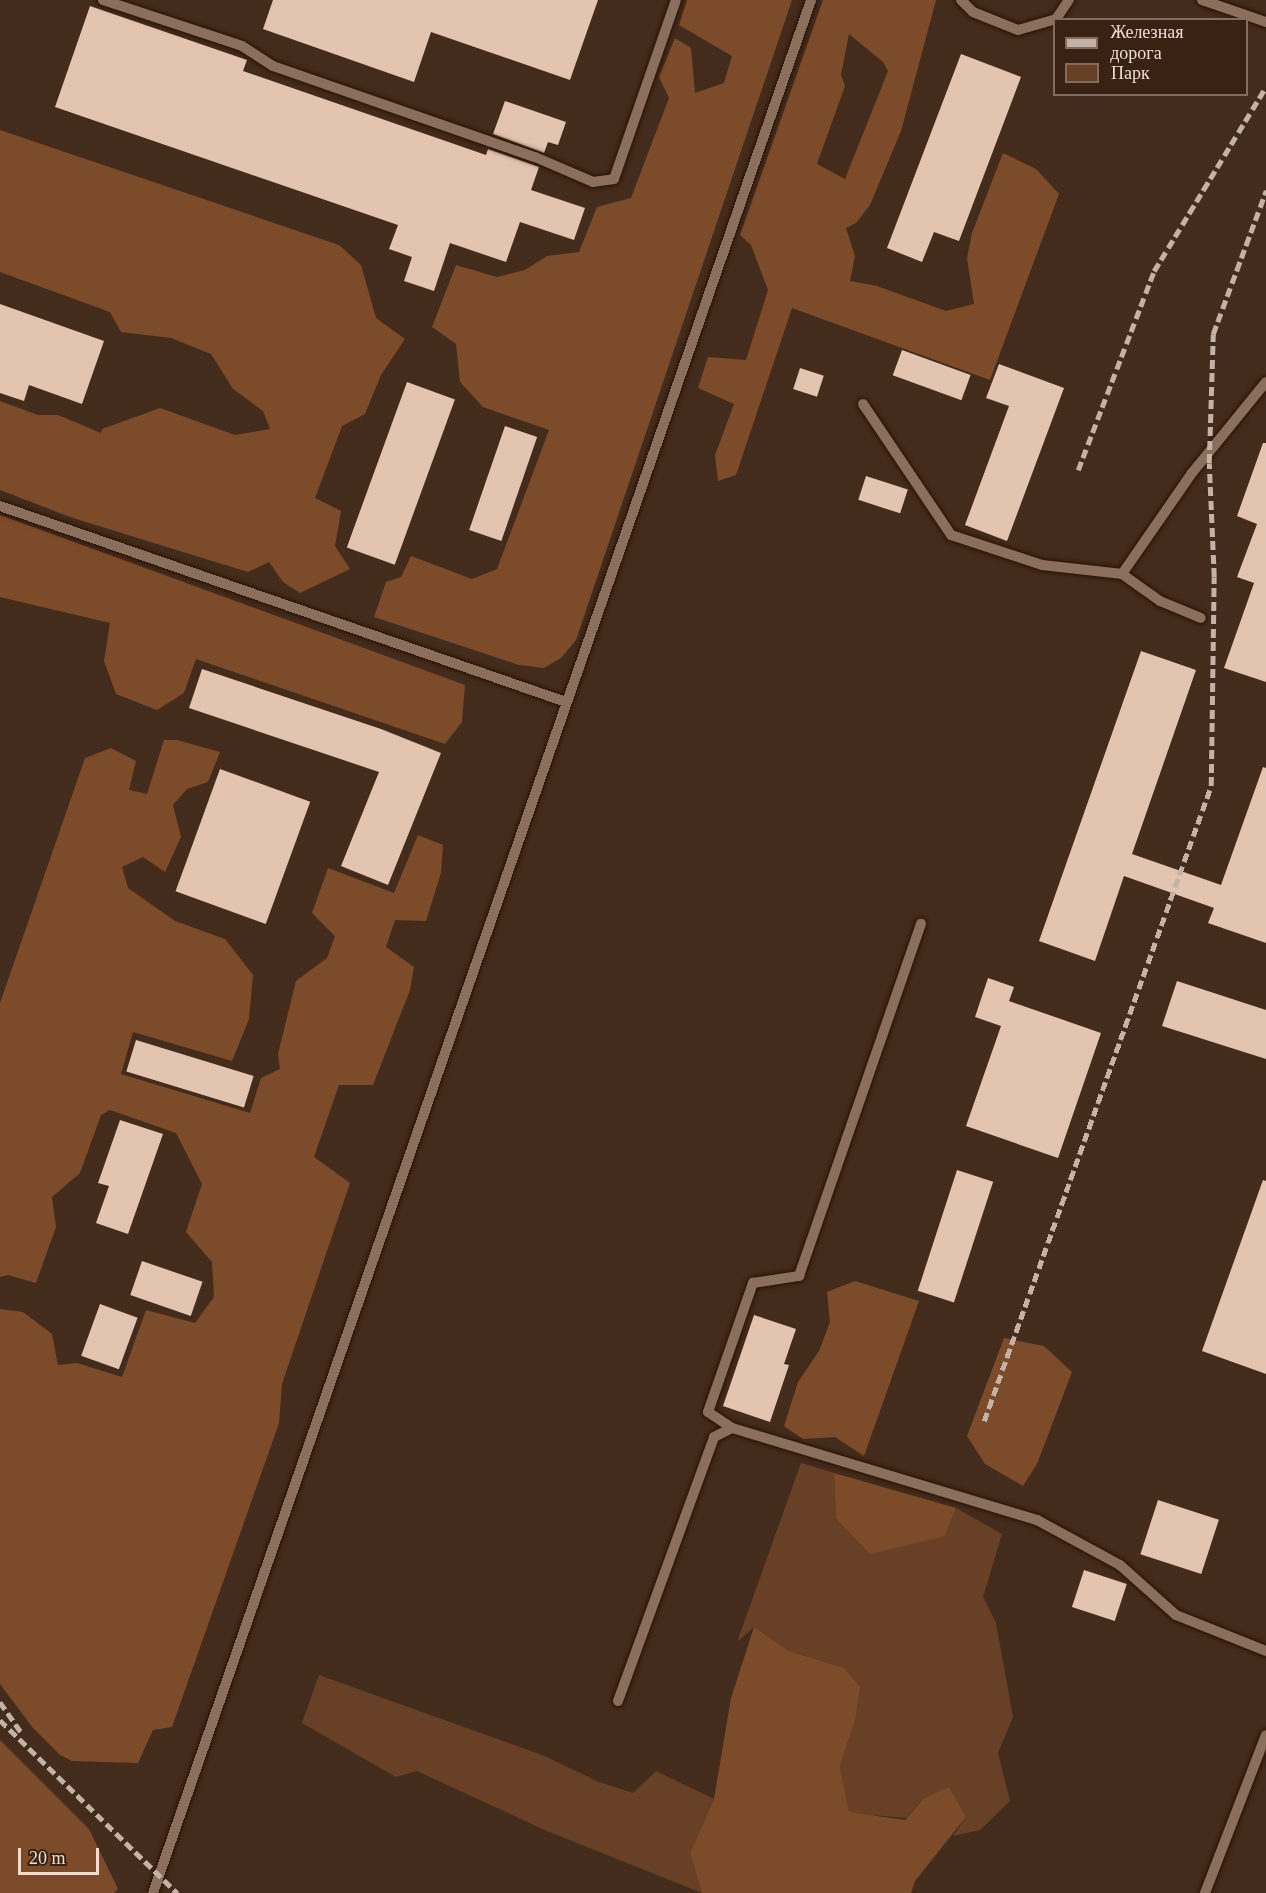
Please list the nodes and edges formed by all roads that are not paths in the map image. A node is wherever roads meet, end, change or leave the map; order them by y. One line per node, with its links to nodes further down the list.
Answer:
1 (103, 0): 2 (lane)
2 (676, 0)
3 (811, 0): 15 (lane)
4 (961, 0): 8 (lane)
5 (1069, 0): 7 (lane)
6 (1202, 0): 9 (lane)
7 (1057, 18)
8 (1053, 20)
9 (1266, 22)
10 (1266, 382): 13 (lane)
11 (863, 404): 13 (lane)
12 (0, 506): 15 (lane)
13 (1122, 574): 14 (lane)
14 (1202, 618)
15 (566, 702): 21 (lane)
16 (921, 923): 17 (lane)
17 (732, 1428): 18 (lane); 19 (lane)
18 (1266, 1651)
19 (618, 1701)
20 (1266, 1735): 22 (lane)
21 (153, 1893)
22 (1204, 1893)

